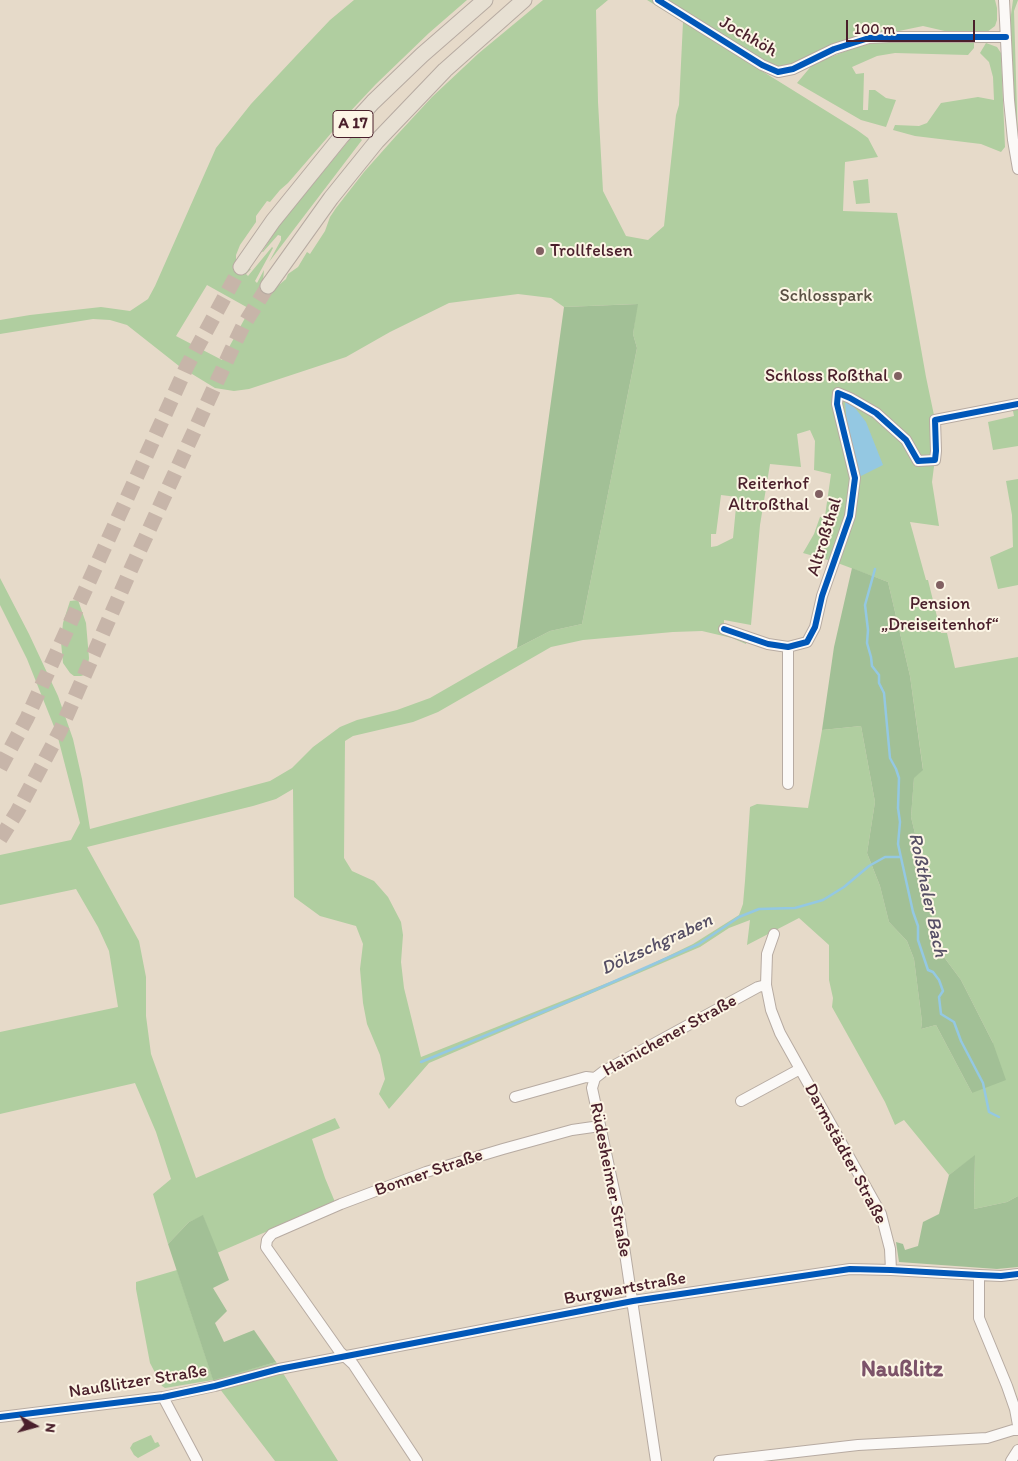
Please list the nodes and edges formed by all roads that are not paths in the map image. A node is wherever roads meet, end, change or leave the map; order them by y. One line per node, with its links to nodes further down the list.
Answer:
1 (485, 0): 7 (highway, A 17)
2 (524, 0): 8 (highway, A 17)
3 (658, 0): 5 (street, Jochhöh)
4 (1004, 0): 5 (street)
5 (1006, 38): 6 (street)
6 (1018, 169)
7 (241, 267)
8 (268, 286)
9 (1018, 404): 11 (street, Altroßthal)
10 (724, 629): 11 (street)
11 (788, 647): 12 (street)
12 (788, 784)
13 (774, 934): 14 (street, Darmstädter Straße)
14 (766, 985): 15 (street, Darmstädter Straße); 16 (street, Hainichener Straße)
15 (800, 1069): 18 (street, Darmstädter Straße); 20 (street, Darmstädter Straße)
16 (595, 1078): 17 (street, Hainichener Straße); 19 (street, Rüdesheimer Straße)
17 (515, 1097)
18 (741, 1101)
19 (600, 1126): 23 (street, Rüdesheimer Straße); 24 (street, Bonner Straße)
20 (891, 1270): 22 (street, Burgwartstraße); 23 (street, Burgwartstraße)
21 (1018, 1274): 22 (street, Burgwartstraße)
22 (978, 1275): 28 (street)
23 (633, 1301): 24 (street, Burgwartstraße); 33 (street, Rüdesheimer Straße)
24 (347, 1357): 25 (street, Burgwartstraße); 32 (street)
25 (279, 1369): 26 (street, Naußlitzer Straße)
26 (164, 1397): 27 (street, Naußlitzer Straße); 31 (street)
27 (0, 1417)
28 (1018, 1425)
29 (1018, 1430): 34 (street)
30 (1018, 1450): 35 (street)
31 (197, 1461)
32 (417, 1461)
33 (656, 1461)
34 (719, 1461)
35 (1011, 1461)

